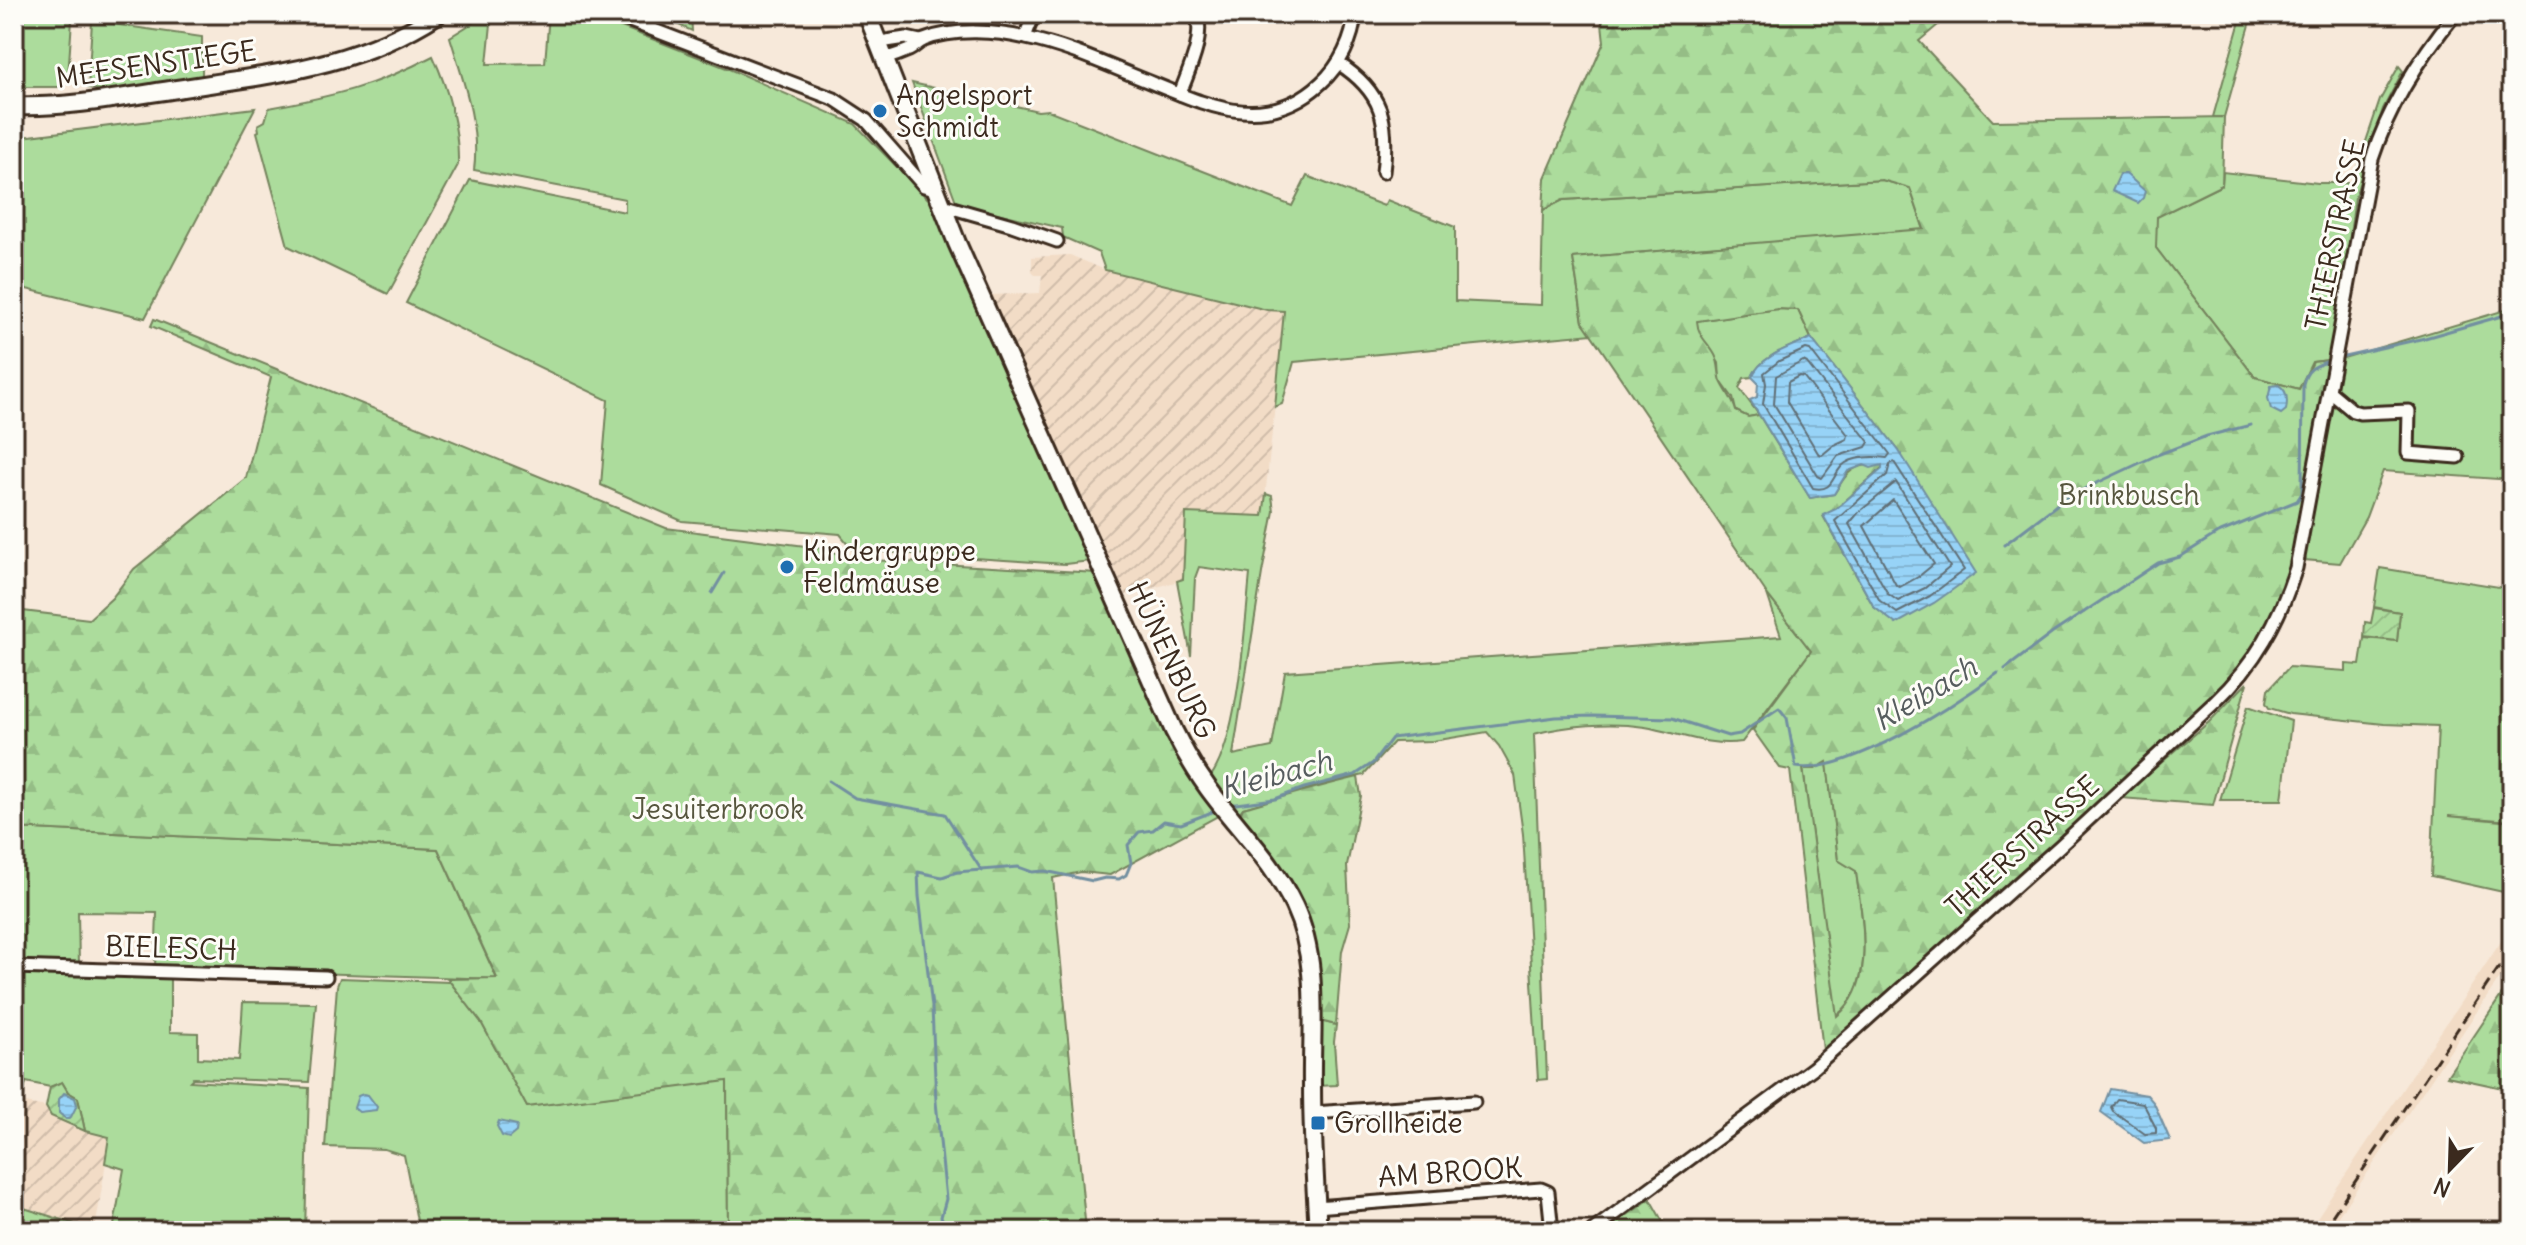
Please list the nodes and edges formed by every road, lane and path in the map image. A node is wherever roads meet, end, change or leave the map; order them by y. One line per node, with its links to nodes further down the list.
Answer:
1 (438, 14): 14 (street, MEESENSTIEGE)
2 (612, 14): 16 (street, HÜNENBURG)
3 (867, 14): 10 (street, HÜNENBURG)
4 (1034, 14): 8 (street)
5 (1197, 14): 13 (street)
6 (1355, 14): 12 (street)
7 (2455, 14): 19 (street, THIERSTRASSE)
8 (1025, 37): 9 (street); 13 (street)
9 (920, 41): 10 (street); 11 (street)
10 (880, 42): 11 (street, HÜNENBURG)
11 (887, 58): 16 (street, HÜNENBURG)
12 (1338, 63): 13 (street); 15 (street)
13 (1180, 94)
14 (14, 106)
15 (1383, 172)
16 (935, 189): 17 (street, HÜNENBURG)
17 (942, 205): 18 (street); 24 (street, HÜNENBURG)
18 (1057, 241)
19 (2329, 391): 20 (street); 28 (street, THIERSTRASSE)
20 (2458, 457)
21 (14, 967): 22 (street, BIELESCH)
22 (326, 977)
23 (1474, 1102): 24 (street)
24 (1313, 1113): 25 (street, HÜNENBURG)
25 (1316, 1207): 26 (street, HÜNENBURG); 27 (street, AM BROOK)
26 (1318, 1231)
27 (1552, 1231)
28 (1592, 1231)

